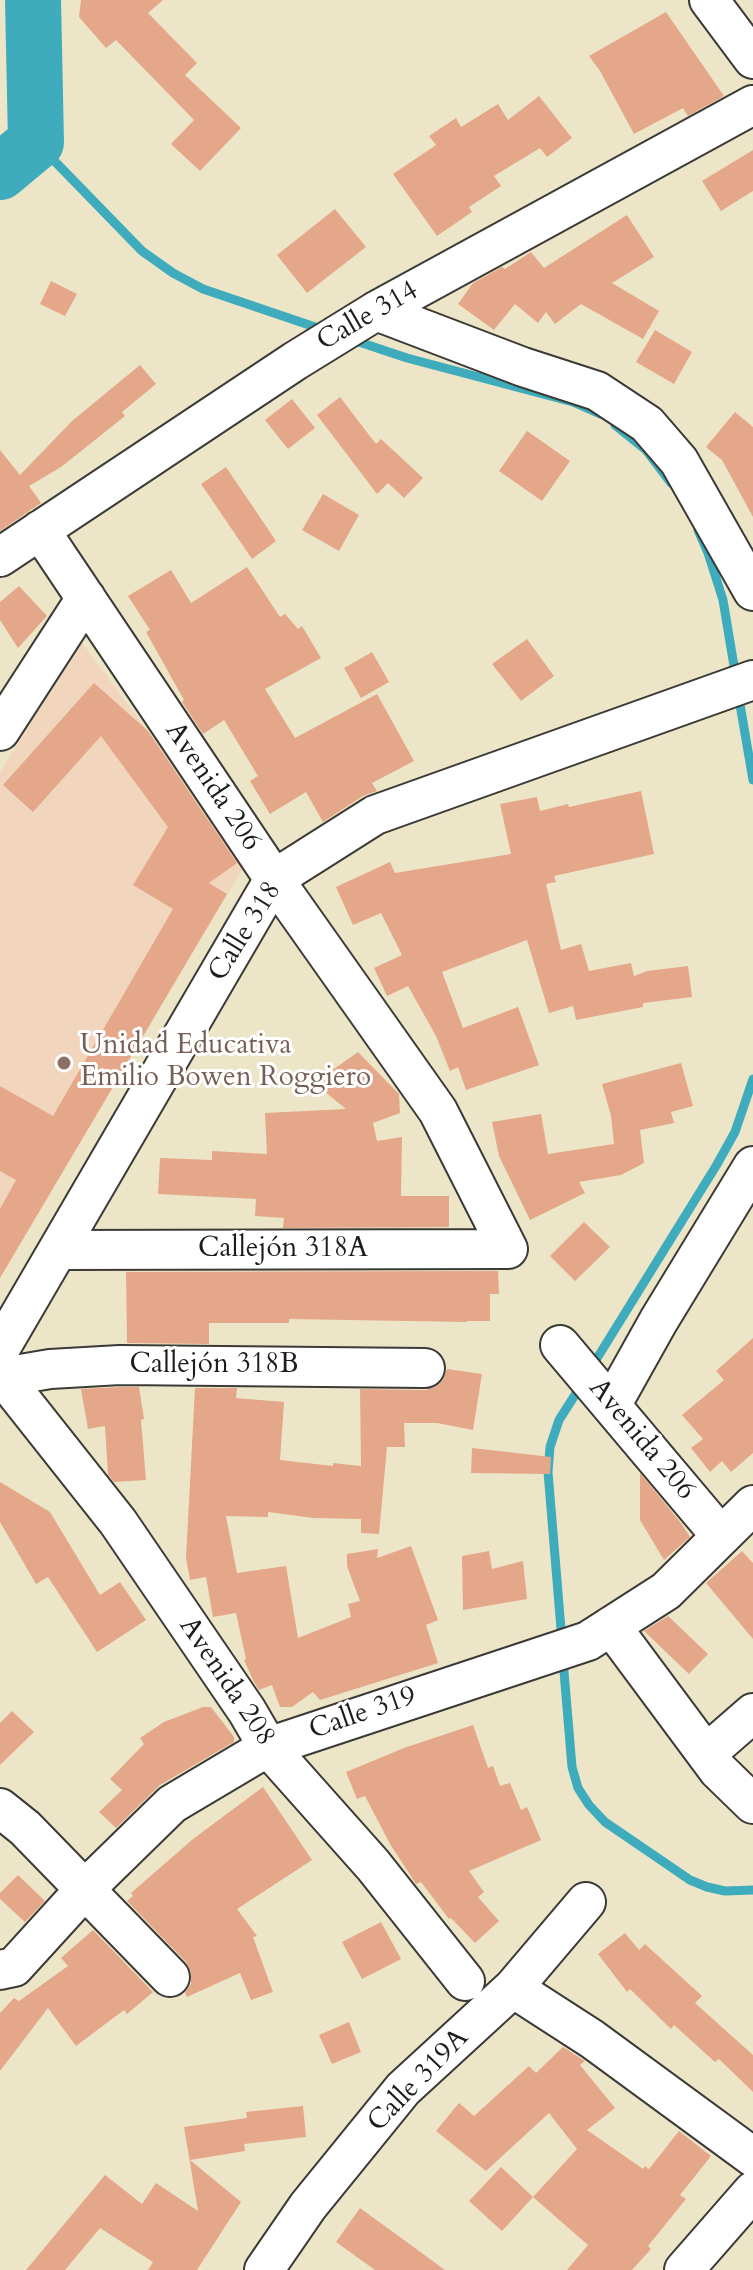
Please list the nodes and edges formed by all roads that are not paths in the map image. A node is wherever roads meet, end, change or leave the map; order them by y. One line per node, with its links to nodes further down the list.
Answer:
1 (709, 0): 2 (street)
2 (753, 59)
3 (753, 105): 4 (street, Calle 314)
4 (376, 311): 5 (street, Calle 314); 7 (street)
5 (40, 530): 6 (street, Calle 314); 8 (street, Avenida 206)
6 (0, 557)
7 (753, 591)
8 (86, 598): 10 (street); 11 (street, Avenida 206)
9 (753, 680): 11 (street, Calle 318)
10 (0, 731)
11 (274, 879): 13 (street, Avenida 206); 14 (street, Calle 318)
12 (753, 1166): 18 (street)
13 (508, 1249): 14 (street, Callejón 318A)
14 (59, 1250): 16 (street, Calle 318)
15 (560, 1345): 18 (street, Avenida 206)
16 (1, 1366): 17 (street, Callejón 318B); 23 (street, Avenida 208)
17 (425, 1368)
18 (606, 1397): 20 (street, Avenida 206)
19 (753, 1505): 20 (street, Calle 319)
20 (721, 1536): 21 (street, Calle 319)
21 (599, 1634): 23 (street, Calle 319); 24 (street)
22 (753, 1713): 24 (street)
23 (268, 1747): 27 (street, Calle 319); 31 (street, Avenida 208)
24 (706, 1754): 25 (street)
25 (753, 1804)
26 (0, 1808): 27 (street)
27 (86, 1888): 29 (street, Calle 319); 30 (street)
28 (586, 1902): 32 (street, Calle 319A)
29 (1, 1971)
30 (170, 1977)
31 (465, 1981)
32 (513, 1988): 33 (street); 35 (street, Calle 319A)
33 (753, 2157)
34 (753, 2191): 36 (street)
35 (264, 2270)
36 (684, 2270)

